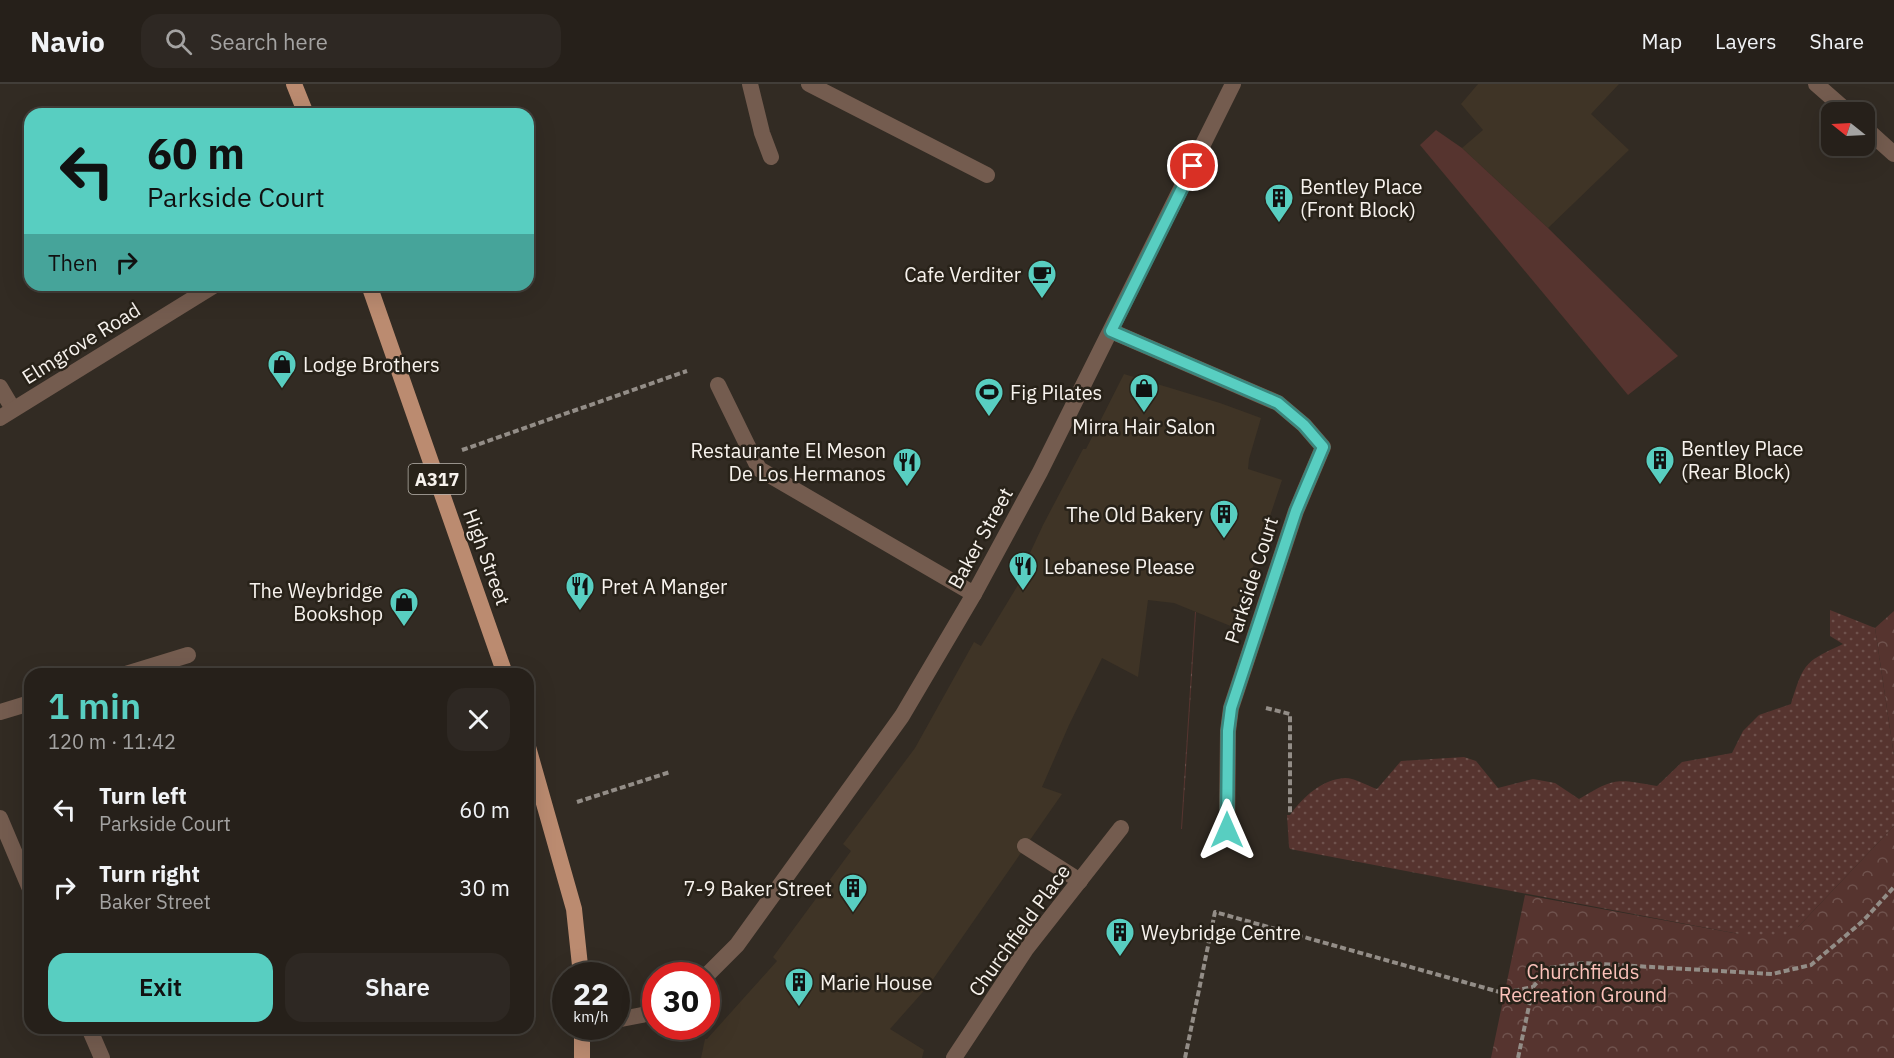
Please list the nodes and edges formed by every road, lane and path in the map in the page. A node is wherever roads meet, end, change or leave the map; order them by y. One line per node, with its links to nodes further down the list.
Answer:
1 (294, 84): 7 (main road)
2 (750, 84): 10 (street)
3 (809, 84): 11 (street)
4 (1233, 84): 14 (street, Baker Street)
5 (1816, 84): 6 (street)
6 (1837, 102)
7 (304, 108)
8 (1875, 137): 9 (street)
9 (1894, 154)
10 (771, 157)
11 (987, 175)
12 (205, 291): 17 (street, Elmgrove Road)
13 (371, 291): 18 (main road, High Street / A317)
14 (1111, 331): 19 (street, Baker Street); 23 (street, Parkside Court)
15 (718, 385): 18 (path); 19 (street)
16 (0, 387): 17 (street)
17 (7, 413)
18 (431, 460): 22 (main road, High Street / A317)
19 (974, 594): 38 (street, Baker Street)
20 (188, 654): 21 (street)
21 (145, 668)
22 (503, 668)
23 (1234, 698): 29 (path); 32 (street, Parkside Court)
24 (24, 705): 25 (street)
25 (0, 712)
26 (534, 768): 28 (main road)
27 (670, 772): 28 (path)
28 (546, 811): 37 (main road)
29 (1290, 815)
30 (0, 818): 34 (street)
31 (1121, 828): 35 (street, Churchfield Place)
32 (1227, 830)
33 (1025, 846): 35 (street)
34 (24, 875)
35 (1080, 881): 44 (street, Churchfield Place)
36 (1894, 887): 39 (path)
37 (579, 962)
38 (720, 962)
39 (1533, 987): 45 (path); 46 (path)
40 (92, 1034): 42 (street)
41 (583, 1040): 43 (main road)
42 (102, 1058)
43 (582, 1058)
44 (954, 1058)
45 (1185, 1058)
46 (1518, 1058)

